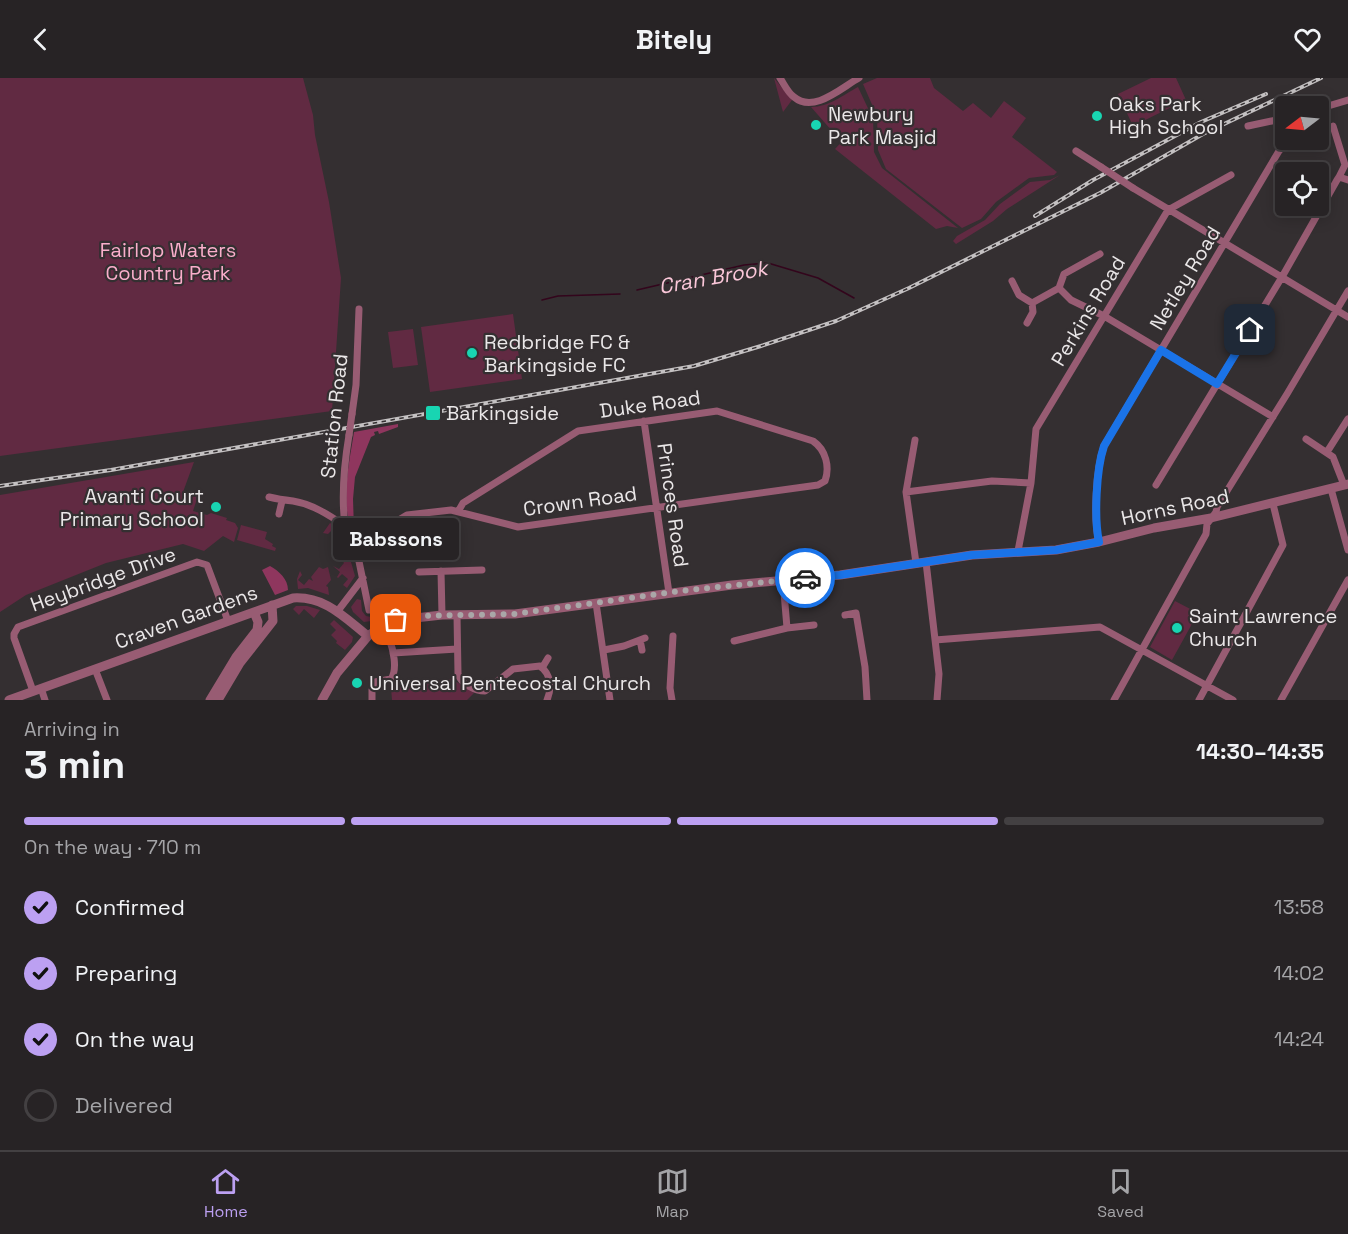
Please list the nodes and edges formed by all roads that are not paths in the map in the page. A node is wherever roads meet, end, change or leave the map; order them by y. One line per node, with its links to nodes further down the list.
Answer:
1 (780, 78): 2 (street)
2 (856, 79)
3 (1348, 100): 4 (street)
4 (1329, 106)
5 (1275, 120): 6 (street)
6 (1248, 126)
7 (1333, 126): 11 (street)
8 (1280, 150): 14 (street, Netley Road)
9 (1076, 151): 13 (street, bridge)
10 (1231, 175): 13 (street)
11 (1340, 177): 12 (street); 16 (street)
12 (1348, 180)
13 (1168, 210): 14 (street); 23 (street, Perkins Road)
14 (1225, 244): 16 (street); 26 (street, Netley Road)
15 (1100, 254): 18 (street)
16 (1282, 277): 22 (street); 27 (street)
17 (1012, 280): 20 (street)
18 (1059, 288): 20 (street); 23 (street)
19 (1348, 291): 22 (street)
20 (1032, 303): 25 (street)
21 (359, 309): 47 (street, Station Road, bridge)
22 (1336, 310): 24 (street); 28 (street)
23 (1104, 316): 26 (street); 34 (street, Perkins Road)
24 (1348, 317)
25 (1027, 323)
26 (1161, 350): 27 (street); 49 (street, Netley Road)
27 (1217, 384): 28 (street); 36 (street)
28 (1273, 417): 46 (street)
29 (1348, 418): 33 (street)
30 (644, 421): 35 (street, Duke Road); 43 (street, Princes Road); 44 (street, Duke Road)
31 (1306, 439): 33 (street)
32 (915, 440): 39 (street)
33 (1327, 452): 37 (street)
34 (1031, 483): 39 (street); 51 (street)
35 (818, 485): 43 (street, Crown Road)
36 (1156, 485)
37 (1346, 485): 38 (street, Horns Road)
38 (1331, 489): 42 (street, Horns Road); 50 (street)
39 (906, 492): 53 (street)
40 (269, 497): 41 (street)
41 (282, 501): 45 (street); 47 (street)
42 (1273, 504): 46 (street, Horns Road); 86 (street)
43 (657, 507): 44 (street, Crown Road); 60 (street, Princes Road)
44 (459, 510): 48 (street, Crown Road)
45 (279, 514)
46 (1211, 518): 49 (street, Horns Road); 78 (street)
47 (345, 526): 48 (street)
48 (355, 542): 57 (street)
49 (1099, 542): 51 (street, Horns Road)
50 (1348, 550)
51 (1018, 551): 52 (street, Horns Road)
52 (926, 562): 53 (street, Horns Road); 76 (street)
53 (916, 563): 58 (street, Horns Road)
54 (482, 570): 55 (street)
55 (441, 571): 56 (street); 66 (street)
56 (419, 572)
57 (363, 578): 63 (street); 65 (street)
58 (783, 580): 60 (street, Horns Road); 71 (street)
59 (1348, 580): 103 (street)
60 (669, 593): 61 (street, Horns Road)
61 (596, 603): 67 (street, Horns Road); 80 (street)
62 (273, 605): 64 (street, Craven Gardens); 65 (street, Craven Gardens); 72 (street)
63 (369, 610)
64 (254, 612): 69 (street, Craven Gardens); 72 (street)
65 (337, 612): 73 (street, Craven Gardens)
66 (442, 615): 67 (street, Horns Road); 73 (street, Horns Road)
67 (457, 615): 79 (street)
68 (845, 615): 98 (street)
69 (228, 621): 85 (street, Craven Gardens); 87 (street, Heybridge Drive)
70 (814, 625): 71 (street)
71 (787, 628): 77 (street)
72 (260, 632): 91 (street); 92 (street)
73 (368, 636): 93 (street, Horns Road)
74 (673, 636): 97 (street)
75 (389, 638): 82 (street)
76 (935, 640): 78 (street); 99 (street)
77 (734, 641)
78 (1142, 649): 86 (street); 100 (street)
79 (457, 650): 82 (street); 84 (street)
80 (604, 650): 81 (street); 96 (street)
81 (642, 650)
82 (393, 653): 94 (street)
83 (548, 658): 84 (street)
84 (542, 668): 95 (street)
85 (95, 669): 87 (street, Craven Gardens); 90 (street)
86 (1207, 687): 101 (street); 102 (street)
87 (37, 690): 88 (street, Craven Gardens); 89 (street)
88 (9, 700)
89 (45, 700)
90 (107, 700)
91 (210, 700)
92 (218, 700)
93 (322, 700)
94 (372, 700)
95 (547, 700)
96 (610, 700)
97 (672, 700)
98 (867, 700)
99 (937, 700)
100 (1114, 700)
101 (1199, 700)
102 (1233, 700)
103 (1281, 700)

